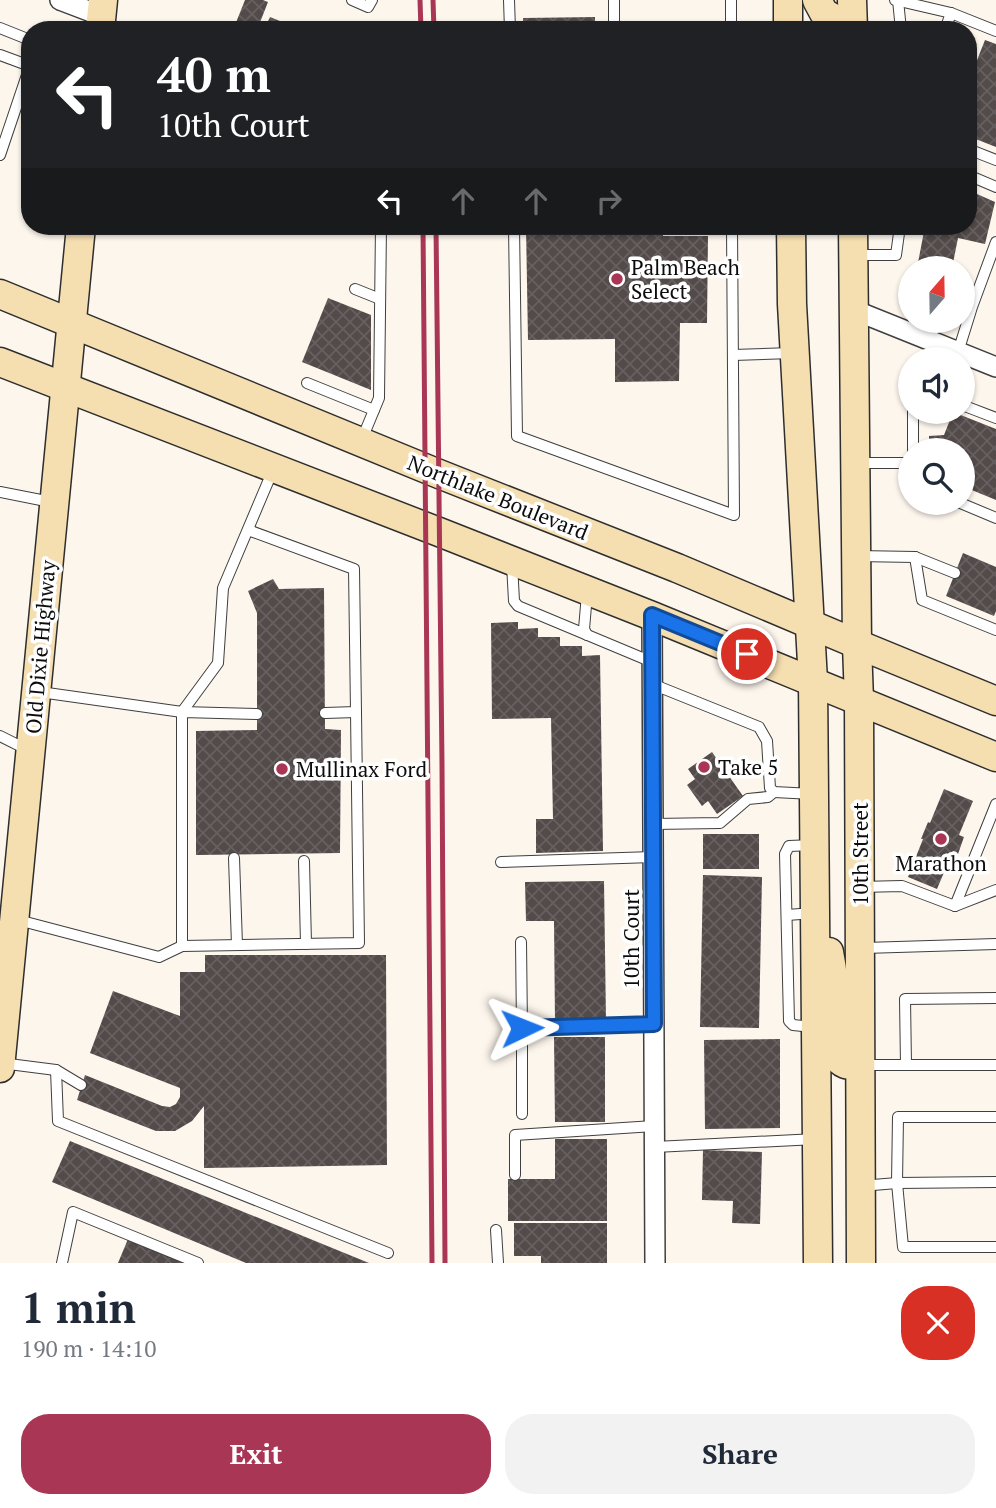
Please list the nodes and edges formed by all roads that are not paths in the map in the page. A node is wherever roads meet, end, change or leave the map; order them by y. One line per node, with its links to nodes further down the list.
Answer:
1 (60, 0): 11 (street)
2 (352, 0): 3 (lane)
3 (372, 0)
4 (509, 0): 12 (lane)
5 (614, 0): 13 (lane)
6 (732, 0): 14 (lane)
7 (817, 0): 15 (main road)
8 (852, 0): 16 (main road)
9 (897, 0): 10 (lane); 17 (lane)
10 (951, 13): 18 (lane); 19 (lane)
11 (102, 15)
12 (510, 21)
13 (614, 21)
14 (731, 21)
15 (838, 21)
16 (853, 21)
17 (900, 21)
18 (948, 21)
19 (970, 21)
20 (977, 24): 22 (lane)
21 (0, 28): 23 (lane)
22 (996, 32)
23 (21, 36)
24 (0, 55): 25 (lane)
25 (21, 63)
26 (21, 100): 28 (lane)
27 (977, 153): 29 (lane)
28 (0, 155)
29 (996, 160)
30 (977, 179): 31 (lane)
31 (996, 187)
32 (80, 235): 45 (main road, Old Dixie Highway)
33 (381, 235): 43 (lane)
34 (513, 235): 49 (lane)
35 (732, 235): 49 (lane)
36 (791, 235): 48 (main road, 10th Street)
37 (853, 235): 40 (main road, 10th Street)
38 (899, 235): 40 (lane)
39 (996, 242): 47 (lane)
40 (854, 255): 44 (main road, 10th Street)
41 (355, 289): 43 (lane)
42 (0, 294): 45 (main road, Northlake Boulevard)
43 (380, 299): 55 (lane)
44 (854, 310): 46 (street); 59 (main road, 10th Street)
45 (72, 323): 54 (main road, Old Dixie Highway); 58 (main road, Northlake Boulevard)
46 (946, 347)
47 (960, 347)
48 (794, 353): 49 (lane); 73 (main road, 10th Street)
49 (733, 355)
50 (975, 359): 52 (street)
51 (0, 362): 54 (main road)
52 (996, 367)
53 (307, 383): 55 (lane)
54 (65, 389): 61 (main road); 63 (main road, Old Dixie Highway)
55 (374, 410): 58 (lane)
56 (975, 410): 57 (lane)
57 (996, 418)
58 (361, 442): 73 (main road, Northlake Boulevard)
59 (856, 463): 60 (lane); 67 (main road, 10th Street)
60 (898, 463)
61 (274, 467): 66 (lane); 69 (main road)
62 (0, 492): 63 (lane)
63 (54, 503): 80 (main road, Old Dixie Highway)
64 (975, 509): 65 (lane)
65 (996, 518)
66 (248, 530): 83 (lane); 84 (lane)
67 (856, 556): 68 (lane); 76 (main road, 10th Street)
68 (915, 557): 70 (lane); 74 (lane)
69 (512, 560): 71 (main road); 75 (lane)
70 (955, 573)
71 (587, 590): 72 (main road); 75 (lane)
72 (652, 615): 77 (street, 10th Court); 78 (main road)
73 (809, 624): 76 (main road, Northlake Boulevard); 78 (main road, 10th Street)
74 (996, 630)
75 (587, 635): 77 (lane)
76 (857, 644): 81 (main road, 10th Street); 82 (main road, Northlake Boulevard)
77 (652, 662): 79 (street, 10th Court)
78 (813, 681): 81 (main road); 91 (main road, 10th Street)
79 (652, 684): 90 (lane); 93 (street, 10th Court)
80 (36, 692): 83 (lane); 88 (main road, Old Dixie Highway)
81 (859, 701): 89 (main road); 99 (main road, 10th Street)
82 (996, 701)
83 (182, 712): 86 (lane); 109 (lane)
84 (356, 712): 85 (lane); 107 (lane)
85 (325, 713)
86 (257, 714)
87 (0, 736): 88 (lane)
88 (30, 751): 104 (main road, Old Dixie Highway)
89 (996, 757)
90 (774, 793): 91 (lane); 93 (lane)
91 (814, 794): 94 (main road, 10th Street)
92 (995, 807): 101 (lane)
93 (653, 824): 95 (street, 10th Court)
94 (814, 845): 102 (main road, 10th Street); 103 (lane)
95 (653, 857): 98 (lane); 113 (street, 10th Court)
96 (234, 858): 106 (lane)
97 (304, 861): 107 (lane)
98 (501, 862)
99 (860, 887): 101 (lane); 110 (main road, 10th Street)
100 (996, 890): 101 (lane)
101 (955, 906)
102 (814, 908): 103 (lane); 114 (main road, 10th Street); 117 (main road, 10th Street)
103 (787, 915): 114 (lane)
104 (14, 919): 109 (lane); 112 (main road, Old Dixie Highway)
105 (522, 942): 115 (lane)
106 (237, 944): 107 (lane); 109 (lane)
107 (306, 944)
108 (996, 944): 110 (lane)
109 (182, 946)
110 (860, 948): 117 (main road, 10th Street)
111 (996, 998): 118 (lane)
112 (3, 1011): 116 (main road, Old Dixie Highway)
113 (654, 1024): 115 (lane); 125 (street, 10th Court)
114 (816, 1027): 126 (main road, 10th Street)
115 (522, 1028): 123 (lane)
116 (1, 1063): 120 (main road, Old Dixie Highway); 121 (lane)
117 (860, 1065): 118 (lane); 131 (main road, 10th Street)
118 (906, 1065): 119 (lane)
119 (996, 1065)
120 (0, 1068)
121 (56, 1070): 122 (lane); 134 (lane)
122 (81, 1085)
123 (523, 1114)
124 (996, 1117): 130 (lane)
125 (654, 1126): 127 (street, 10th Court); 128 (lane)
126 (817, 1139): 127 (lane); 139 (main road, 10th Street)
127 (655, 1147): 138 (street, 10th Court)
128 (515, 1175)
129 (996, 1182): 130 (lane)
130 (897, 1183): 131 (lane); 133 (lane)
131 (861, 1186): 140 (main road, 10th Street)
132 (496, 1230): 137 (lane)
133 (996, 1247)
134 (388, 1254)
135 (62, 1263): 136 (lane)
136 (198, 1263)
137 (498, 1263)
138 (655, 1263)
139 (818, 1263)
140 (861, 1263)

